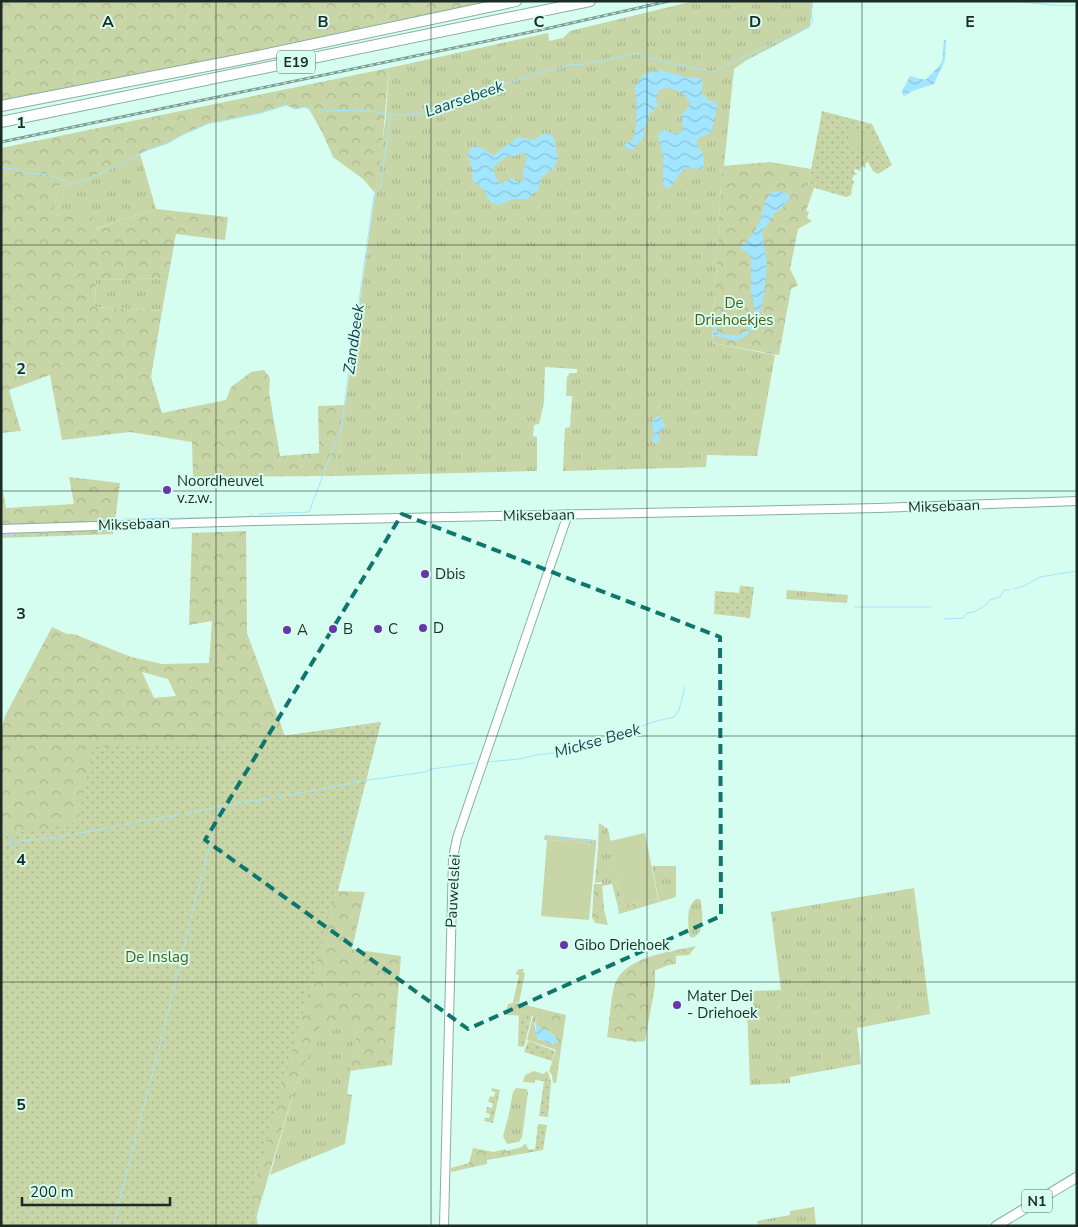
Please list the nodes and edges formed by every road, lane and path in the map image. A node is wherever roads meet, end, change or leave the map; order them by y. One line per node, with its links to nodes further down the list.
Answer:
1 (516, 1): 3 (highway, E19)
2 (590, 1): 4 (highway, E19)
3 (1, 106)
4 (1, 122)
5 (1077, 501): 6 (street, Miksebaan)
6 (568, 514): 7 (street, Miksebaan); 9 (street, Pauwelslei)
7 (1, 529)
8 (1077, 1177): 10 (main road, N1)
9 (444, 1226)
10 (996, 1226)

